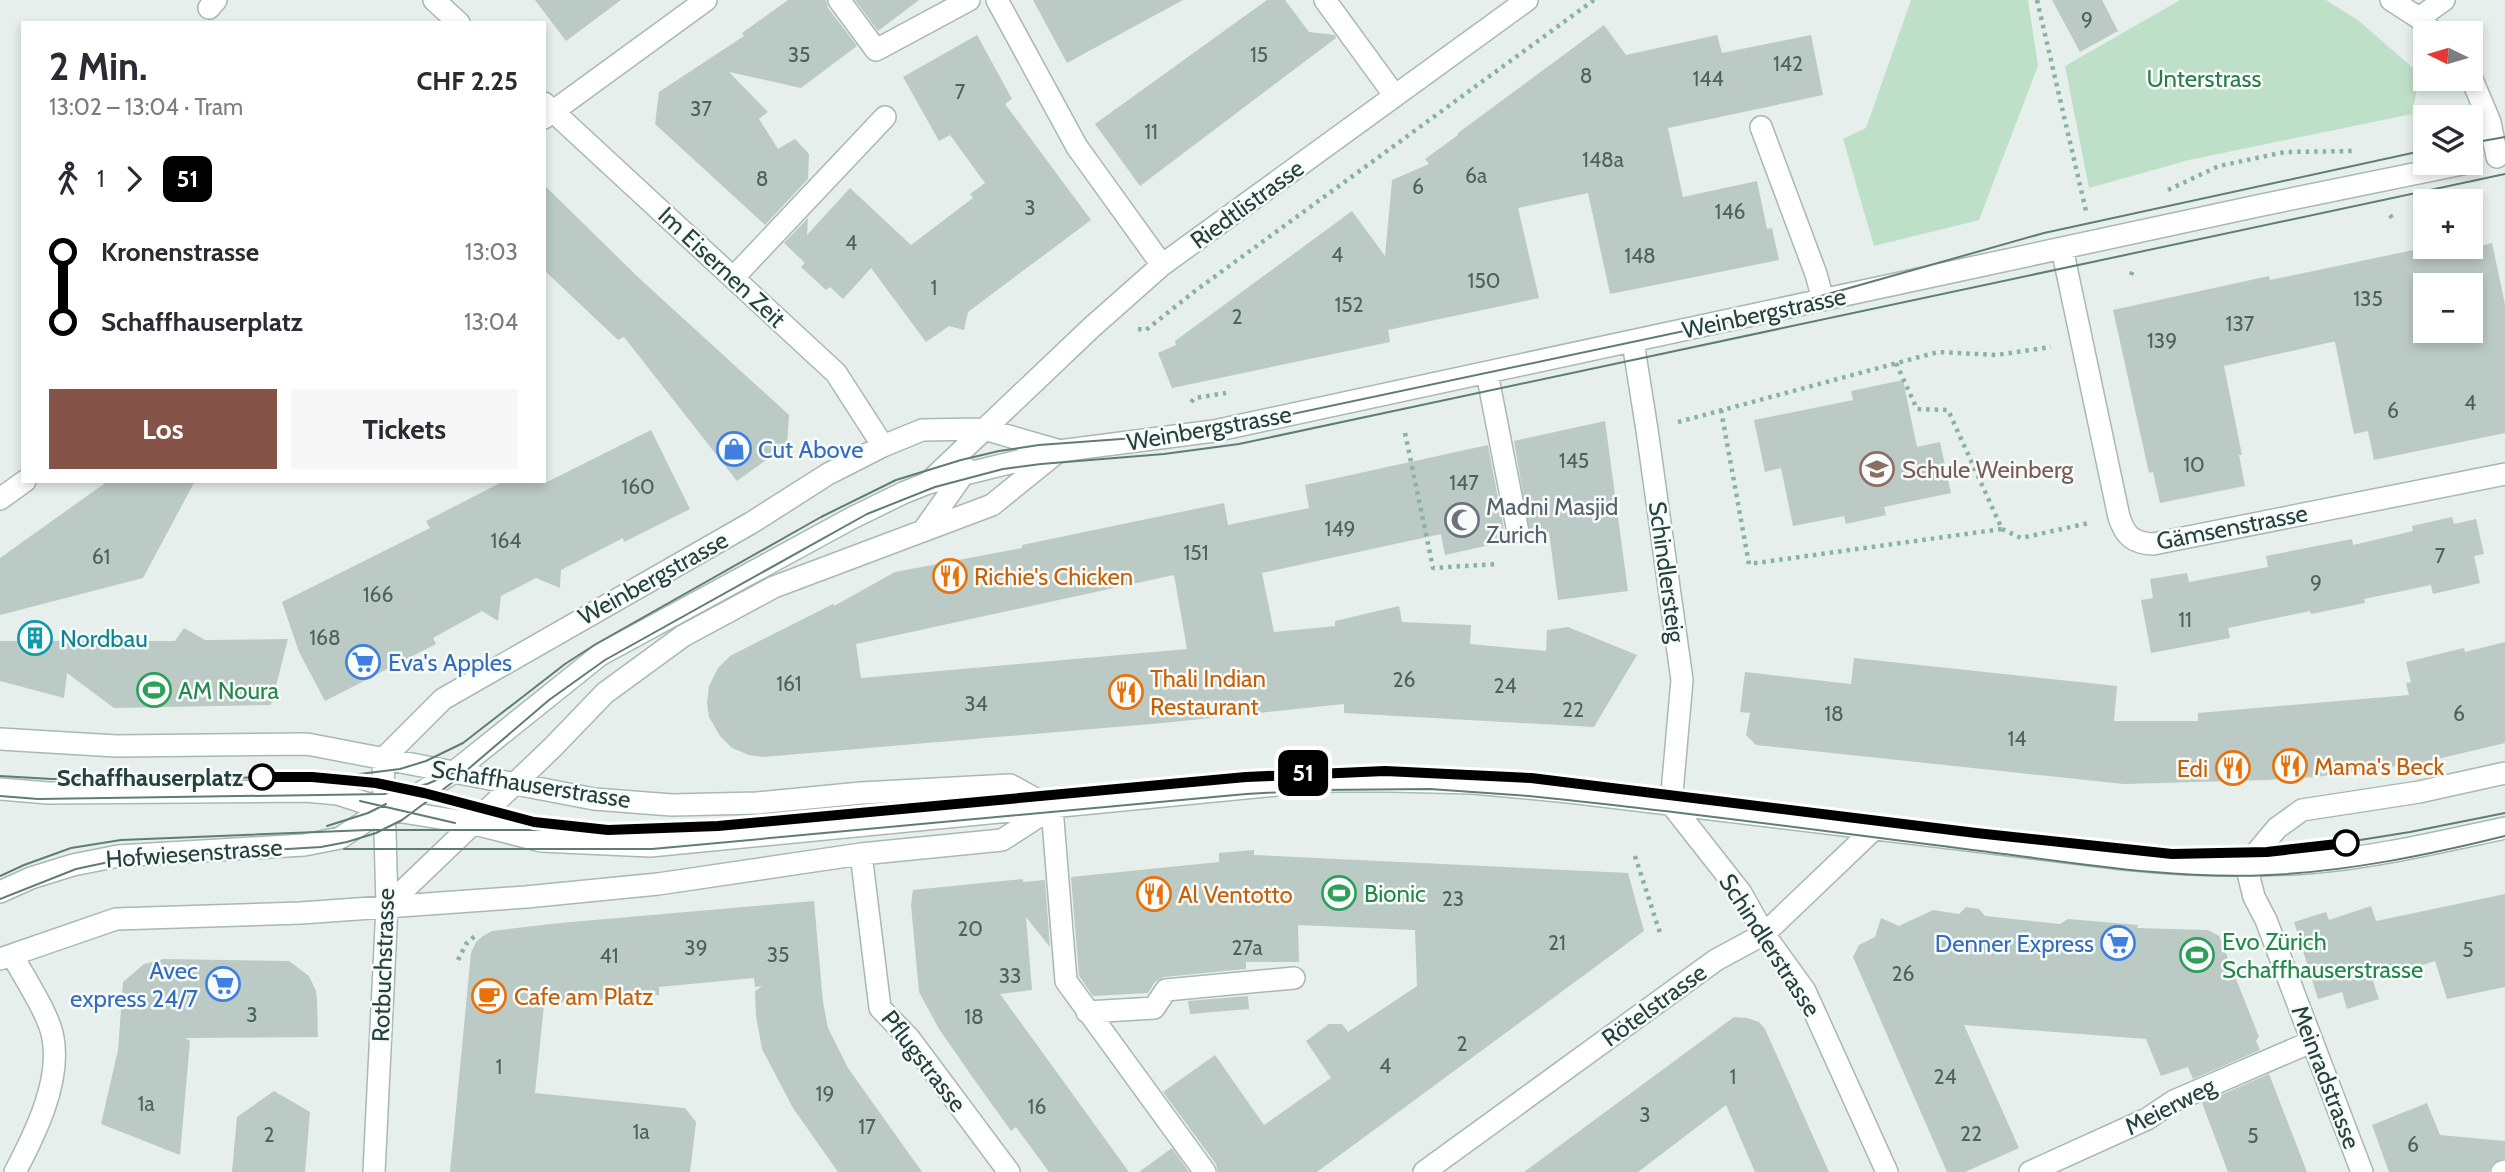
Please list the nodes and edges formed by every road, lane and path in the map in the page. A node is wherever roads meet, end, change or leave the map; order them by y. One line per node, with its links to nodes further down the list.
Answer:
1 (434, 0): 13 (street)
2 (706, 0): 17 (street)
3 (839, 0): 4 (street)
4 (969, 0)
5 (997, 0): 27 (street)
6 (1325, 0): 16 (street)
7 (1527, 0): 16 (street, Riedtlistrasse)
8 (1594, 0): 30 (path)
9 (2037, 0): 25 (path)
10 (2391, 0): 12 (street)
11 (2444, 0): 12 (street)
12 (2418, 19): 14 (street)
13 (457, 21)
14 (2420, 21)
15 (2477, 91): 21 (street)
16 (1395, 96): 27 (street, Riedtlistrasse)
17 (547, 111): 28 (street, Im Eisernen Zeit)
18 (885, 117): 28 (street)
19 (1761, 127): 29 (street)
20 (2362, 151): 24 (path)
21 (2501, 156): 22 (street, Weinbergstrasse)
22 (2483, 159)
23 (2413, 174): 26 (street, Weinbergstrasse)
24 (2165, 192)
25 (2086, 212)
26 (2062, 248): 29 (street, Weinbergstrasse); 42 (street, Gämsenstrasse)
27 (1162, 265): 36 (street, Riedtlistrasse)
28 (733, 278): 39 (street, Im Eisernen Zeit)
29 (1823, 300): 31 (street, Weinbergstrasse)
30 (1146, 330)
31 (1633, 342): 34 (street, Weinbergstrasse); 37 (street, Schindlersteig)
32 (2063, 345): 33 (path)
33 (1896, 363): 35 (path); 47 (path)
34 (1488, 373): 40 (street, Weinbergstrasse); 49 (street)
35 (1721, 410): 37 (path); 47 (path)
36 (984, 429): 39 (street, Weinbergstrasse); 40 (street, Weinbergstrasse); 41 (street); 44 (street, Riedtlistrasse)
37 (1647, 430): 57 (street, Schindlersteig)
38 (1405, 433): 50 (path)
39 (883, 446): 52 (street, Weinbergstrasse)
40 (1059, 451): 41 (street, Weinbergstrasse); 48 (street)
41 (965, 474): 44 (street, Weinbergstrasse); 48 (street)
42 (2505, 474)
43 (22, 483): 45 (street)
44 (928, 483): 53 (street, Weinbergstrasse)
45 (0, 499)
46 (2100, 521): 47 (path)
47 (2002, 529)
48 (923, 531): 55 (street)
49 (1518, 531)
50 (1499, 564)
51 (0, 739): 52 (street)
52 (383, 759): 53 (street, Schaffhauserstrasse); 59 (street, Rotbuchstrasse)
53 (454, 772): 55 (street, Schaffhauserstrasse); 59 (street, Weinbergstrasse)
54 (2505, 773): 65 (street)
55 (513, 783): 58 (street, Schaffhauserstrasse); 60 (street)
56 (0, 789): 59 (street, Schaffhauserstrasse)
57 (1671, 804): 58 (street, Schaffhauserstrasse); 62 (street, Schaffhauserstrasse); 69 (street, Schindlerstrasse)
58 (1052, 808): 60 (street, Schaffhauserstrasse); 63 (street, Schaffhauserstrasse); 72 (street)
59 (384, 809): 60 (street, Schaffhauserstrasse); 66 (street, Hofwiesenstrasse); 67 (street, Rotbuchstrasse)
60 (471, 824): 67 (street)
61 (2505, 828): 65 (street, Schaffhauserstrasse)
62 (1874, 829): 65 (street, Schaffhauserstrasse); 69 (street, Rötelstrasse)
63 (861, 854): 67 (street, Schaffhauserstrasse); 76 (street, Pflugstrasse)
64 (1634, 856): 68 (path)
65 (2246, 865): 73 (street, Meinradstrasse)
66 (0, 892)
67 (387, 906): 70 (street); 75 (street, Rotbuchstrasse)
68 (1660, 933)
69 (1763, 934): 78 (street, Rötelstrasse); 79 (street, Schindlerstrasse)
70 (6, 957): 74 (street)
71 (1294, 978): 72 (street)
72 (1087, 1012): 77 (street)
73 (2311, 1042): 80 (street, Meierweg); 81 (street, Meinradstrasse)
74 (15, 1172)
75 (374, 1172)
76 (1009, 1172)
77 (1205, 1172)
78 (1424, 1172)
79 (1887, 1172)
80 (2030, 1172)
81 (2362, 1172)

